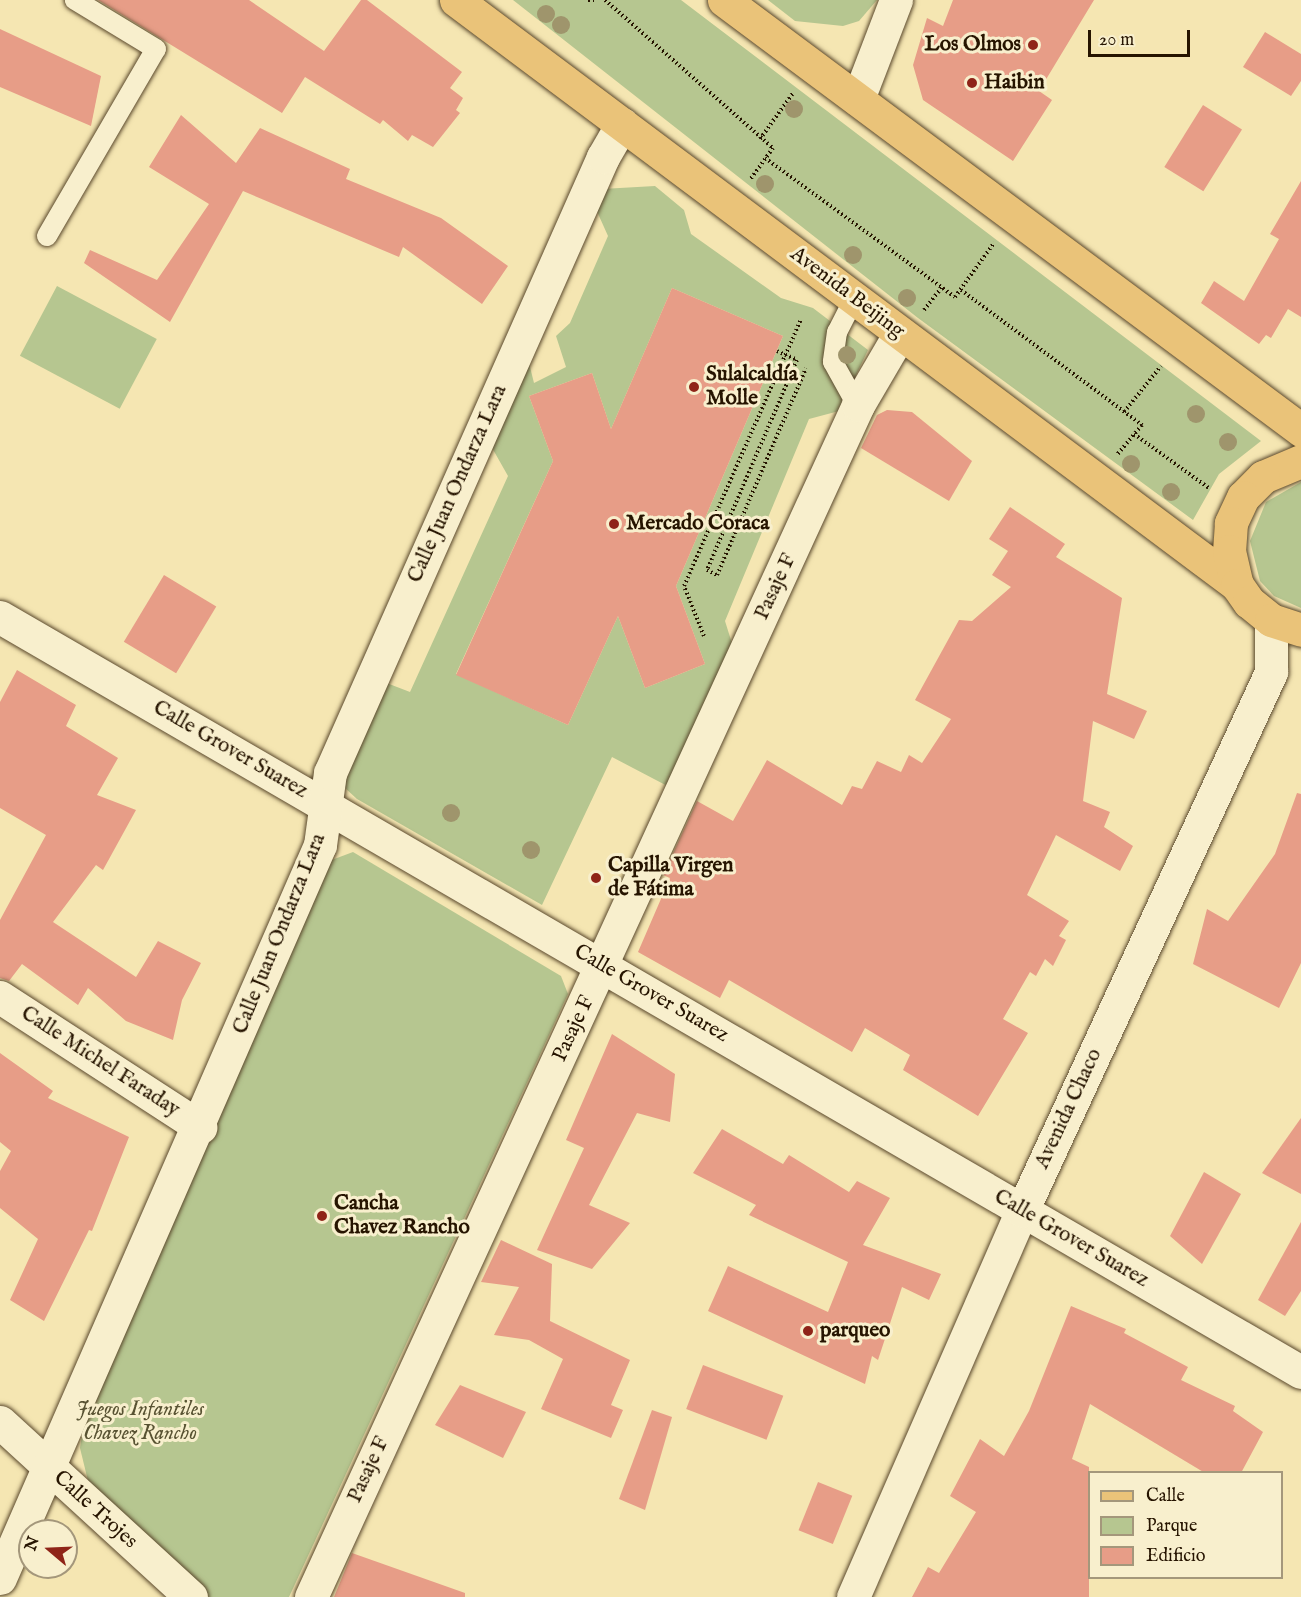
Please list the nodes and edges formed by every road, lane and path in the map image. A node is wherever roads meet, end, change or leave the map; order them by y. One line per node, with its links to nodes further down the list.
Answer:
1 (75, 0): 15 (lane)
2 (456, 0): 10 (main road, Avenida Beijing)
3 (588, 0): 4 (path)
4 (594, 0)
5 (605, 0): 11 (path)
6 (724, 0): 8 (main road)
7 (896, 0): 9 (street)
8 (813, 66): 9 (main road); 11 (path)
9 (858, 99): 14 (main road)
10 (622, 124): 13 (main road, Avenida Beijing); 34 (street, Calle Juan Ondarza Lara)
11 (760, 139): 12 (path)
12 (765, 158): 13 (path); 16 (path)
13 (731, 206): 17 (main road, Avenida Beijing)
14 (1013, 215): 16 (path); 20 (main road)
15 (47, 236)
16 (961, 290): 24 (path)
17 (854, 298): 19 (main road, Avenida Beijing); 23 (lane)
18 (801, 320): 33 (path)
19 (900, 333): 23 (street, Pasaje F); 30 (main road, Avenida Beijing)
20 (1181, 340): 24 (path); 26 (main road)
21 (777, 351): 22 (path, bridge)
22 (808, 361)
23 (858, 407): 35 (street, Pasaje F)
24 (1124, 412): 25 (path)
25 (1142, 425)
26 (1301, 430)
27 (1134, 434): 29 (path)
28 (1301, 461): 29 (main road)
29 (1238, 509): 30 (main road)
30 (1237, 585): 32 (main road, Avenida Beijing)
31 (0, 617): 34 (street, Calle Grover Suarez)
32 (1293, 628): 38 (street, Avenida Chaco)
33 (704, 636)
34 (327, 807): 35 (street, Calle Grover Suarez); 37 (street, Calle Juan Ondarza Lara)
35 (603, 966): 38 (street, Calle Grover Suarez); 44 (street, Pasaje F)
36 (0, 997): 37 (street, Calle Michel Faraday)
37 (200, 1127): 41 (street, Calle Juan Ondarza Lara)
38 (1022, 1210): 39 (street, Calle Grover Suarez); 45 (street, Avenida Chaco)
39 (1301, 1372)
40 (0, 1422): 41 (street, Calle Trojes)
41 (48, 1467): 42 (street, Calle Juan Ondarza Lara); 43 (street, Calle Trojes)
42 (0, 1578)
43 (191, 1597)
44 (311, 1597)
45 (853, 1597)

